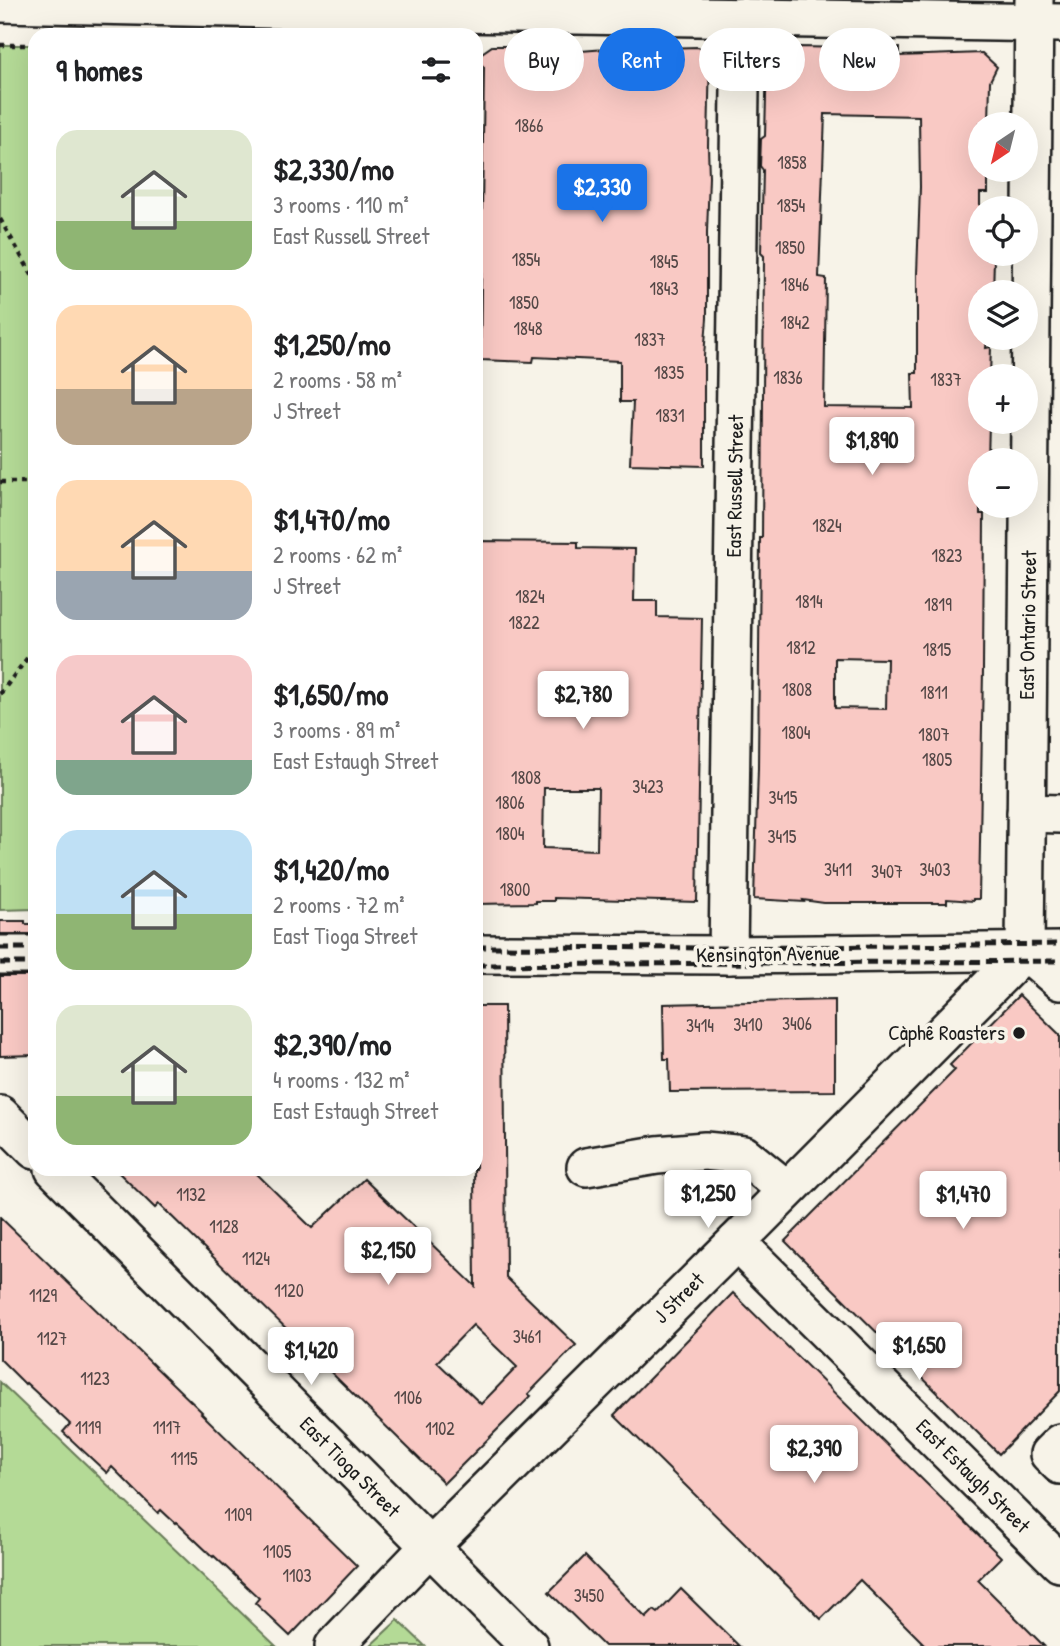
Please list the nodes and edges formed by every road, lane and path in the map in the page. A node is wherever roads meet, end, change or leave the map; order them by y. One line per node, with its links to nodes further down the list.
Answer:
1 (0, 3): 4 (street)
2 (1042, 15): 3 (street); 13 (street, East Ontario Street)
3 (741, 17): 4 (street); 18 (street, East Russell Street)
4 (452, 24)
5 (0, 45): 6 (path)
6 (28, 45)
7 (0, 219): 8 (path)
8 (28, 268)
9 (0, 482): 10 (path)
10 (28, 482)
11 (28, 657): 12 (path)
12 (0, 694)
13 (1043, 813): 14 (street, East Ontario Street)
14 (1042, 951): 18 (street, Kensington Avenue); 19 (street); 24 (street, J Street)
15 (483, 954): 18 (street, Kensington Avenue)
16 (0, 955): 17 (street)
17 (28, 955)
18 (728, 955)
19 (1060, 981)
20 (0, 1115): 21 (street)
21 (28, 1143)
22 (586, 1167): 24 (street)
23 (61, 1176): 28 (street, East Tioga Street)
24 (787, 1191): 25 (street, J Street)
25 (736, 1242): 28 (street, J Street); 29 (street, East Estaugh Street)
26 (1060, 1443): 27 (street)
27 (1060, 1465)
28 (429, 1547): 30 (street, J Street); 31 (street, East Tioga Street)
29 (1060, 1563)
30 (334, 1646)
31 (528, 1646)

